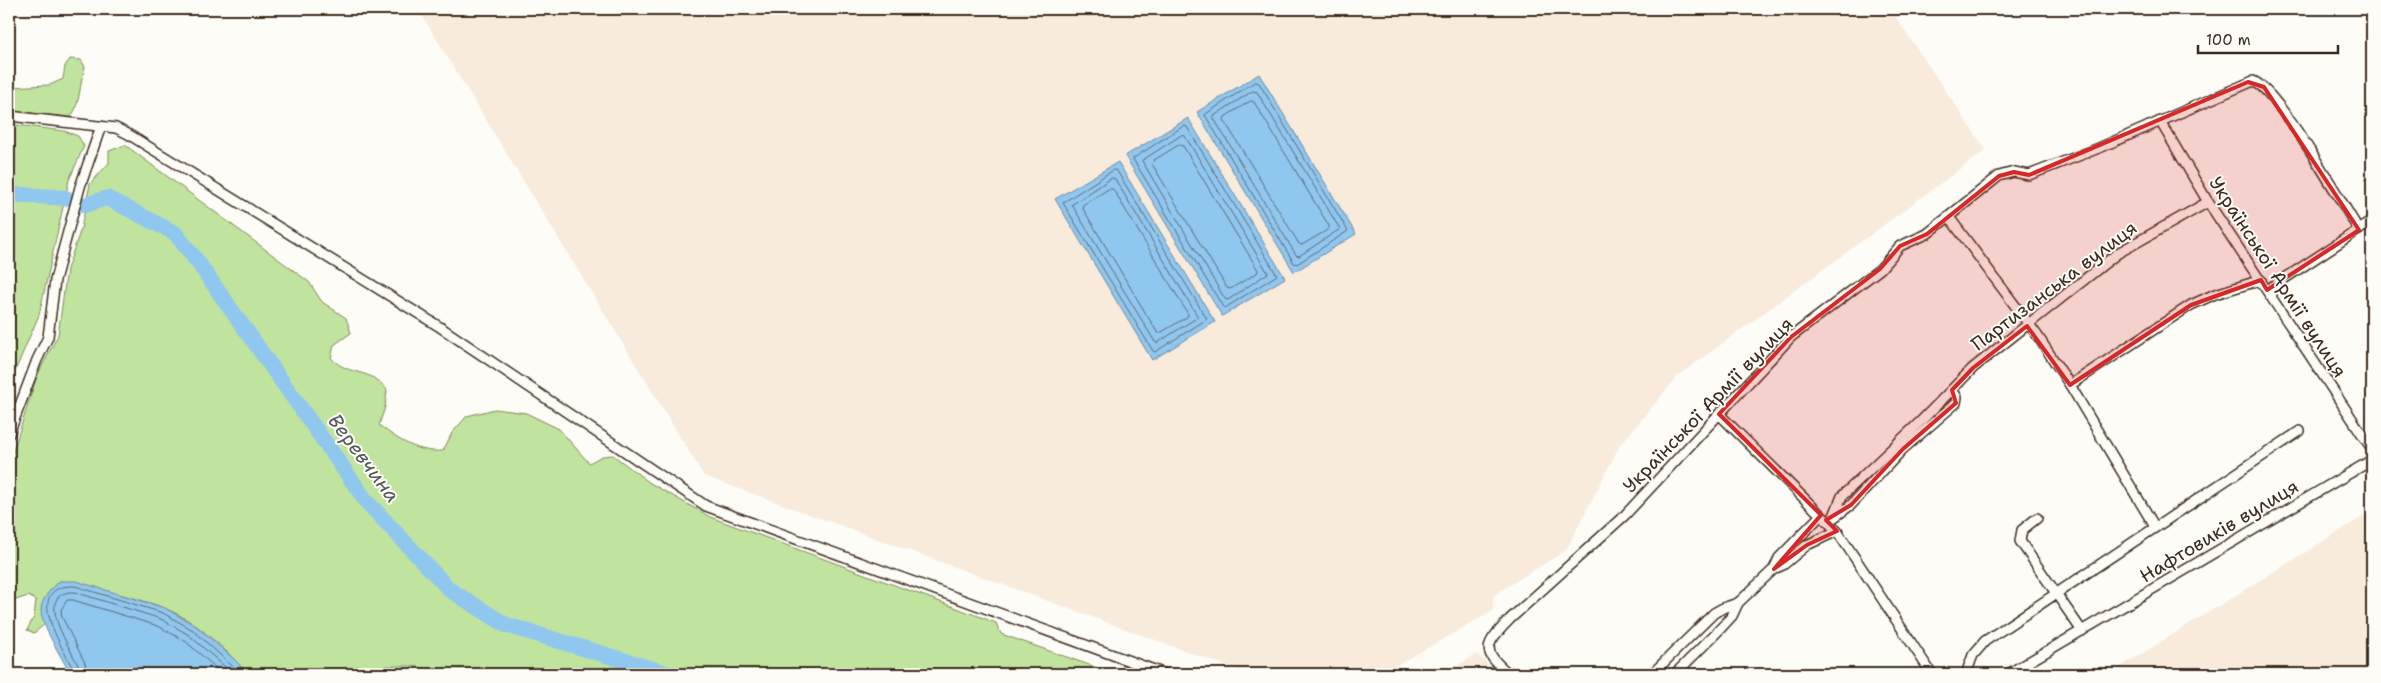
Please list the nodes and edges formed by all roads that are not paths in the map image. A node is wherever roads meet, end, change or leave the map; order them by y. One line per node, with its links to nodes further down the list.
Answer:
1 (9, 116): 3 (street)
2 (2160, 121): 4 (street, Української Армії вулиця); 5 (street, Української Армії вулиця); 7 (street, Української Армії вулиця)
3 (101, 126): 14 (street); 26 (street)
4 (2208, 202): 8 (street, Української Армії вулиця); 10 (street, Партизанська вулиця)
5 (1949, 217): 10 (street); 12 (street, Української Армії вулиця)
6 (2372, 221): 7 (street)
7 (2359, 230): 9 (street)
8 (2261, 280): 9 (street, Української Армії вулиця); 11 (street)
9 (2267, 290): 15 (street, Української Армії вулиця)
10 (2028, 326): 11 (street); 19 (street, Партизанська вулиця)
11 (2070, 386): 20 (street)
12 (1719, 414): 17 (street); 27 (street, Української Армії вулиця)
13 (2300, 431): 20 (street, Нафтовиків вулиця)
14 (9, 434)
15 (2372, 449)
16 (2372, 460): 25 (street, Нафтовиків вулиця)
17 (1821, 515): 19 (street); 22 (street)
18 (2037, 518): 23 (street)
19 (1831, 520): 21 (street)
20 (2155, 527): 23 (street, Нафтовиків вулиця)
21 (1837, 531): 22 (street); 30 (street)
22 (1774, 569): 24 (street)
23 (2058, 594): 25 (street); 31 (street, Нафтовиків вулиця)
24 (1738, 604): 28 (street); 29 (street)
25 (2082, 631): 32 (street, Нафтовиків вулиця)
26 (1165, 674)
27 (1509, 674)
28 (1652, 674)
29 (1675, 674)
30 (1932, 674)
31 (1966, 674)
32 (2008, 674)

